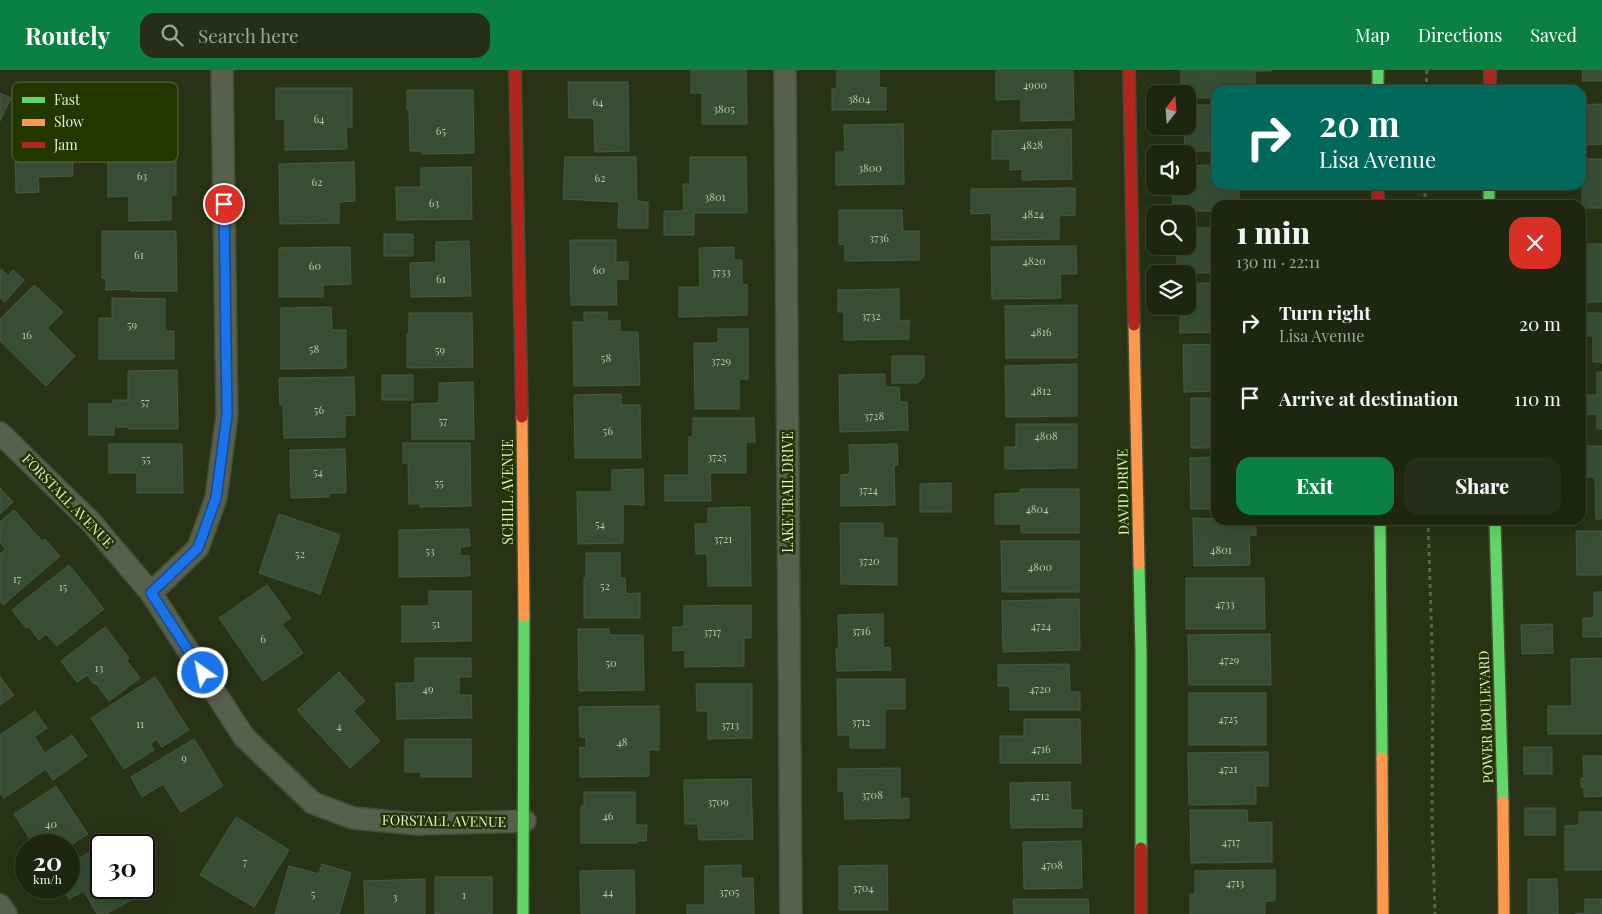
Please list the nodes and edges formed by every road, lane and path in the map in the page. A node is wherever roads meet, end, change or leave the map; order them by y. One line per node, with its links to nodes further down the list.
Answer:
1 (222, 70): 15 (street)
2 (515, 70): 16 (street, SCHILL AVENUE)
3 (785, 70): 20 (street, LAKE TRAIL DRIVE)
4 (1129, 70): 21 (street, DAVID DRIVE)
5 (1378, 70): 8 (street)
6 (1427, 70): 9 (path)
7 (1490, 70): 10 (street)
8 (1378, 85)
9 (1426, 85)
10 (1490, 85)
11 (0, 433): 15 (street, FORSTALL AVENUE)
12 (1380, 525): 22 (street)
13 (1428, 525): 23 (path)
14 (1495, 525): 24 (street, POWER BOULEVARD)
15 (151, 593): 16 (street, FORSTALL AVENUE)
16 (525, 821): 19 (street, SCHILL AVENUE)
17 (0, 905): 18 (street)
18 (6, 914)
19 (523, 914)
20 (791, 914)
21 (1141, 914)
22 (1383, 914)
23 (1435, 914)
24 (1504, 914)

